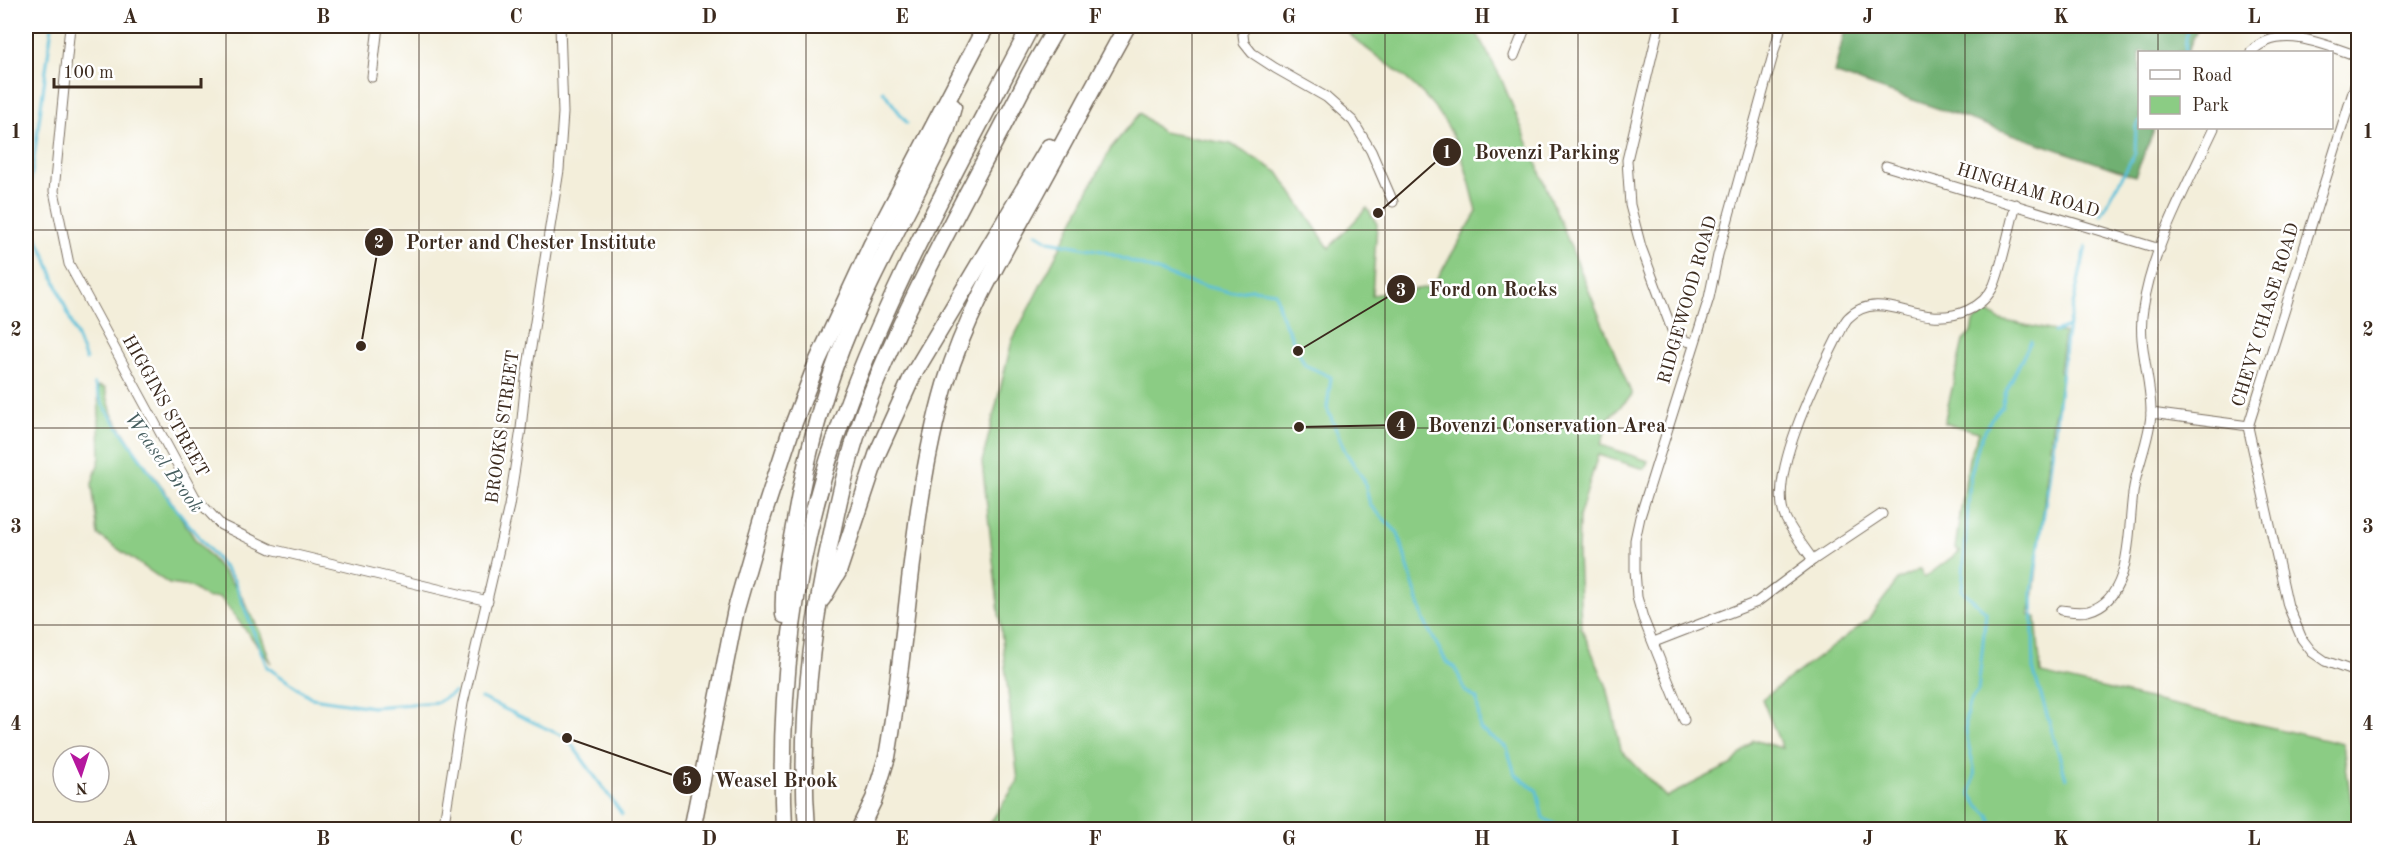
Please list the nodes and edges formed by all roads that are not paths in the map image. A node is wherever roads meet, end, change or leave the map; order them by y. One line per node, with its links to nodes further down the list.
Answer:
1 (70, 26): 29 (street, HIGGINS STREET)
2 (378, 26): 16 (street)
3 (560, 26): 29 (street, BROOKS STREET)
4 (986, 26): 17 (highway)
5 (1031, 26): 33 (highway)
6 (1057, 26): 30 (highway)
7 (1127, 26): 18 (highway)
8 (1242, 26): 21 (street)
9 (1526, 26): 13 (street)
10 (1659, 26): 24 (street)
11 (1781, 26): 24 (street, RIDGEWOOD ROAD)
12 (2252, 51): 14 (street)
13 (1514, 56)
14 (2358, 56)
15 (2358, 76): 26 (street, CHEVY CHASE ROAD)
16 (372, 77)
17 (961, 77): 33 (highway); 37 (highway)
18 (1093, 85): 30 (highway); 40 (highway)
19 (2214, 129): 23 (street)
20 (1886, 166): 22 (street, HINGHAM ROAD)
21 (1394, 202)
22 (2016, 204): 23 (street, HINGHAM ROAD); 28 (street)
23 (2160, 249): 25 (street)
24 (1694, 344): 32 (street, RIDGEWOOD ROAD)
25 (2151, 413): 26 (street); 31 (street)
26 (2249, 426): 34 (street, CHEVY CHASE ROAD)
27 (1882, 514): 28 (street)
28 (1813, 560): 32 (street)
29 (488, 601): 36 (street, BROOKS STREET)
30 (816, 610): 39 (highway)
31 (2061, 610)
32 (1654, 642): 35 (street, RIDGEWOOD ROAD)
33 (787, 655): 38 (highway)
34 (2358, 673)
35 (1684, 720)
36 (443, 830)
37 (692, 830)
38 (784, 830)
39 (807, 830)
40 (859, 830)

